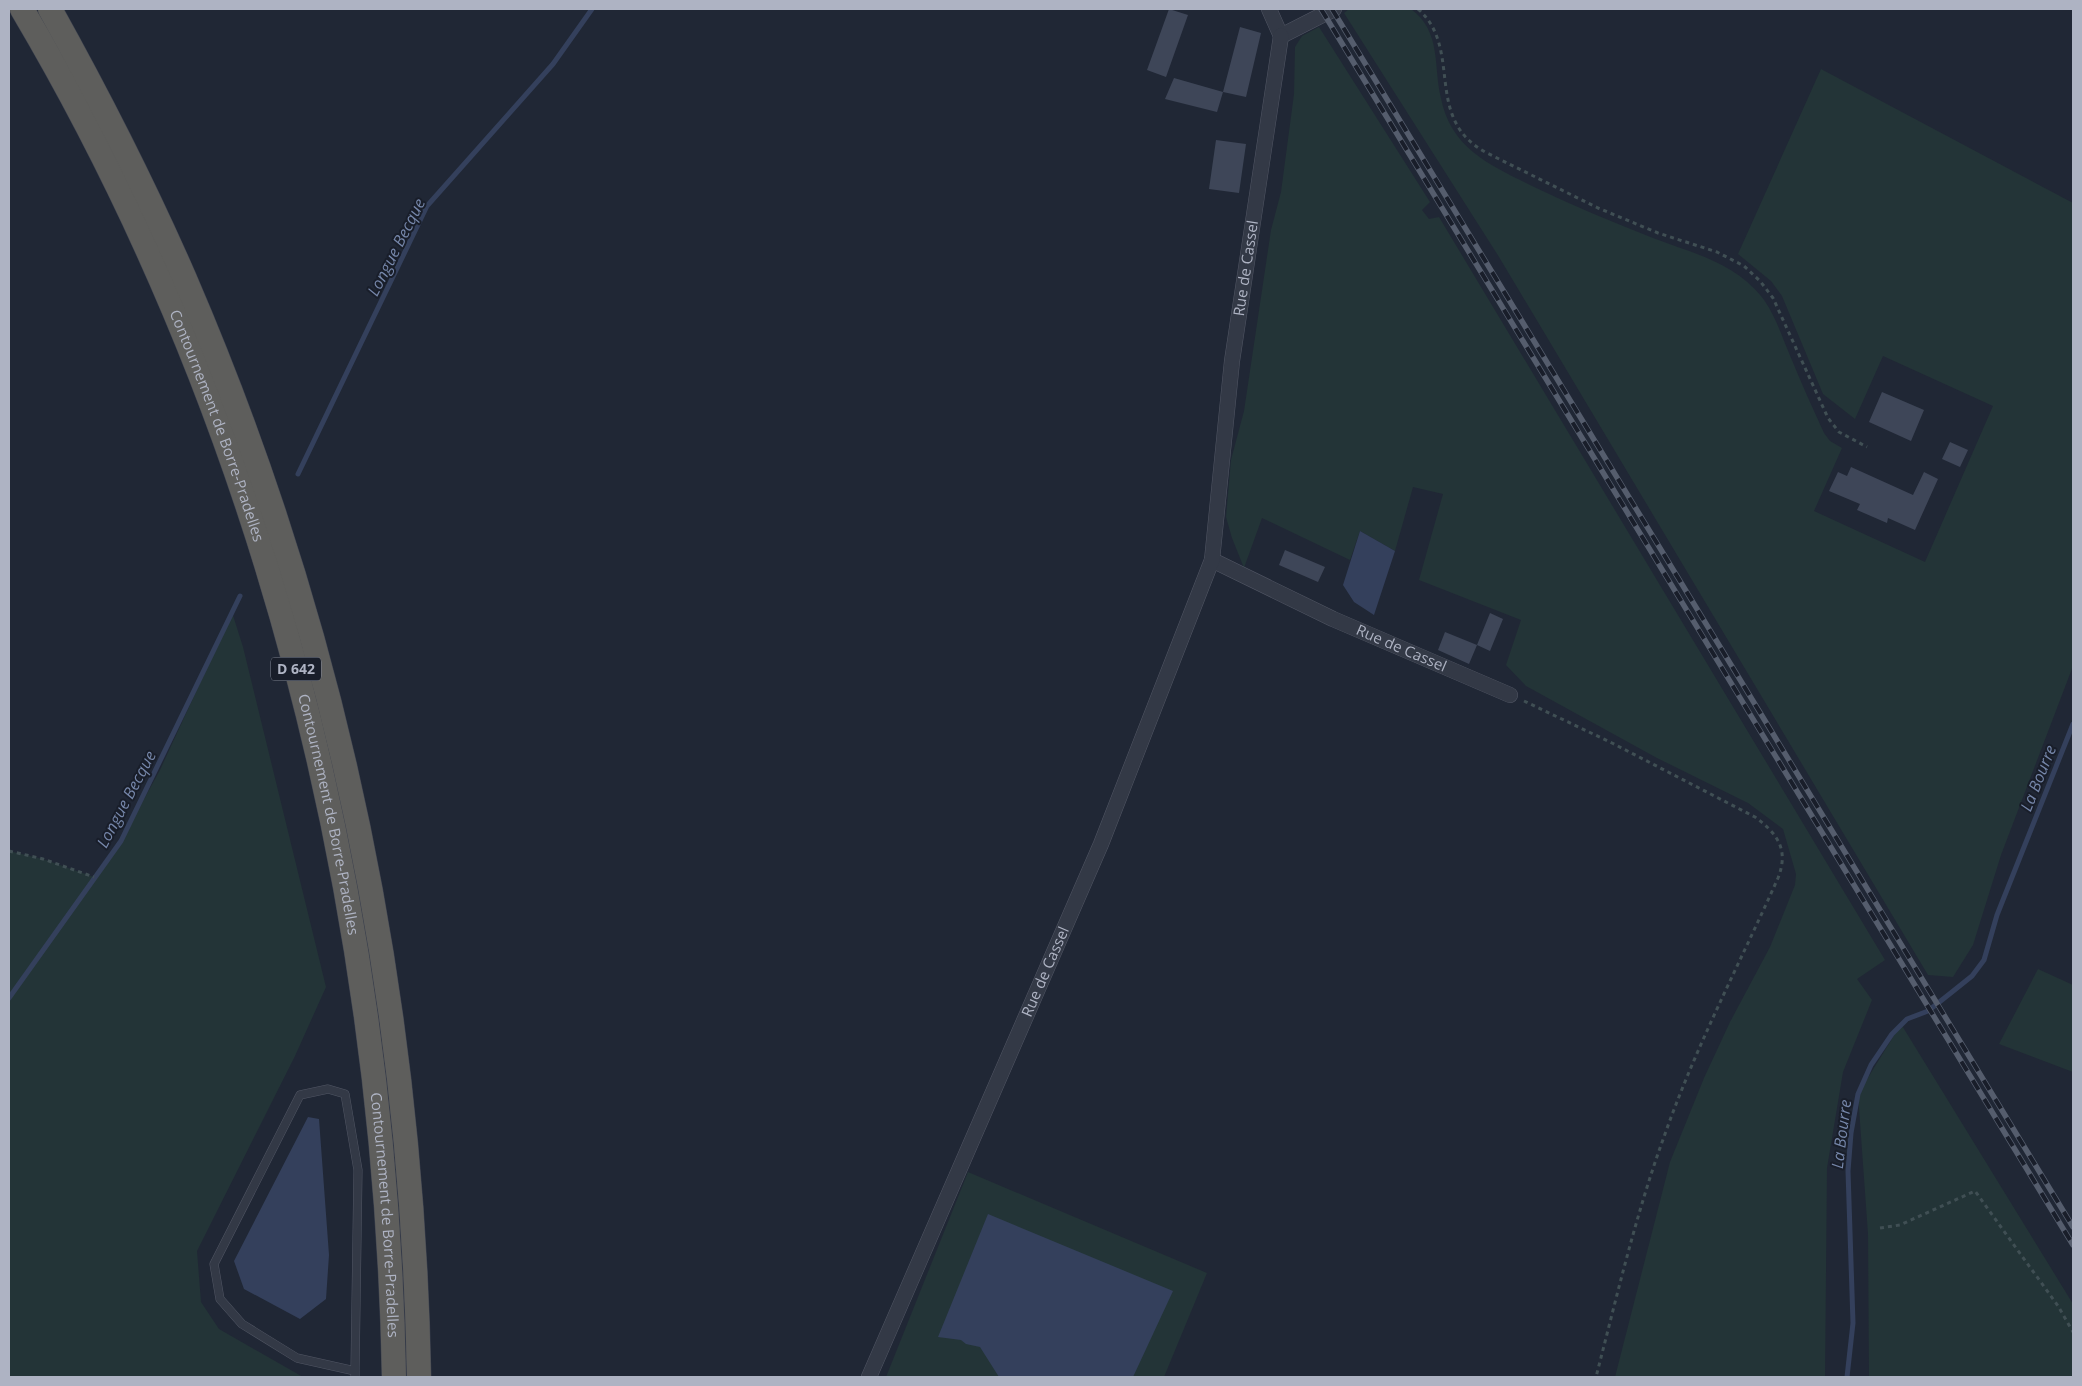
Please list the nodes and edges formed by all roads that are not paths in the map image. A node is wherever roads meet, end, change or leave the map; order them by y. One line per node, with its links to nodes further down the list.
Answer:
1 (22, 9): 9 (highway, Contournement de Borre-Pradelles / D 642)
2 (50, 9): 10 (highway, D 642)
3 (1269, 9): 5 (street)
4 (1334, 9): 5 (street)
5 (1281, 36): 6 (street, Rue de Cassel)
6 (1212, 560): 7 (street, Rue de Cassel); 11 (street, Rue de Cassel)
7 (1510, 695)
8 (355, 1374): 8 (lane)
9 (394, 1377)
10 (419, 1377)
11 (869, 1377)

